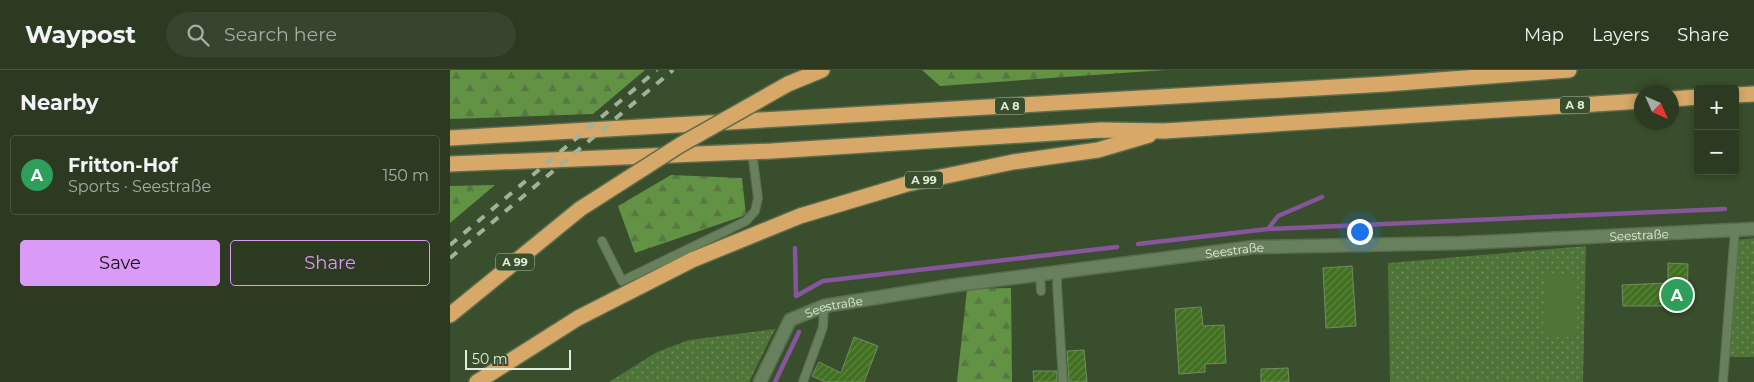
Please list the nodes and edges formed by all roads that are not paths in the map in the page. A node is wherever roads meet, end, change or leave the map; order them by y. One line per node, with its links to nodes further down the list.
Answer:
1 (822, 70): 19 (highway, A 99, bridge)
2 (1569, 70): 9 (highway, A 8)
3 (1754, 94): 4 (highway)
4 (1739, 95)
5 (1694, 97): 6 (highway)
6 (1679, 98)
7 (1634, 102): 8 (highway, A 8)
8 (1164, 131): 10 (highway, A 8); 20 (highway, A 99)
9 (450, 138)
10 (752, 152): 11 (highway, A 8); 14 (lane)
11 (450, 164)
12 (1754, 228): 13 (street, Seestraße)
13 (1735, 230): 15 (street, Seestraße); 24 (lane)
14 (602, 241)
15 (1058, 272): 16 (street, Seestraße); 23 (lane)
16 (1040, 274): 17 (lane); 18 (street, Seestraße)
17 (1041, 291)
18 (824, 306): 21 (street, Seestraße); 22 (lane)
19 (450, 316)
20 (477, 382)
21 (760, 382)
22 (803, 382)
23 (1063, 382)
24 (1723, 382)

